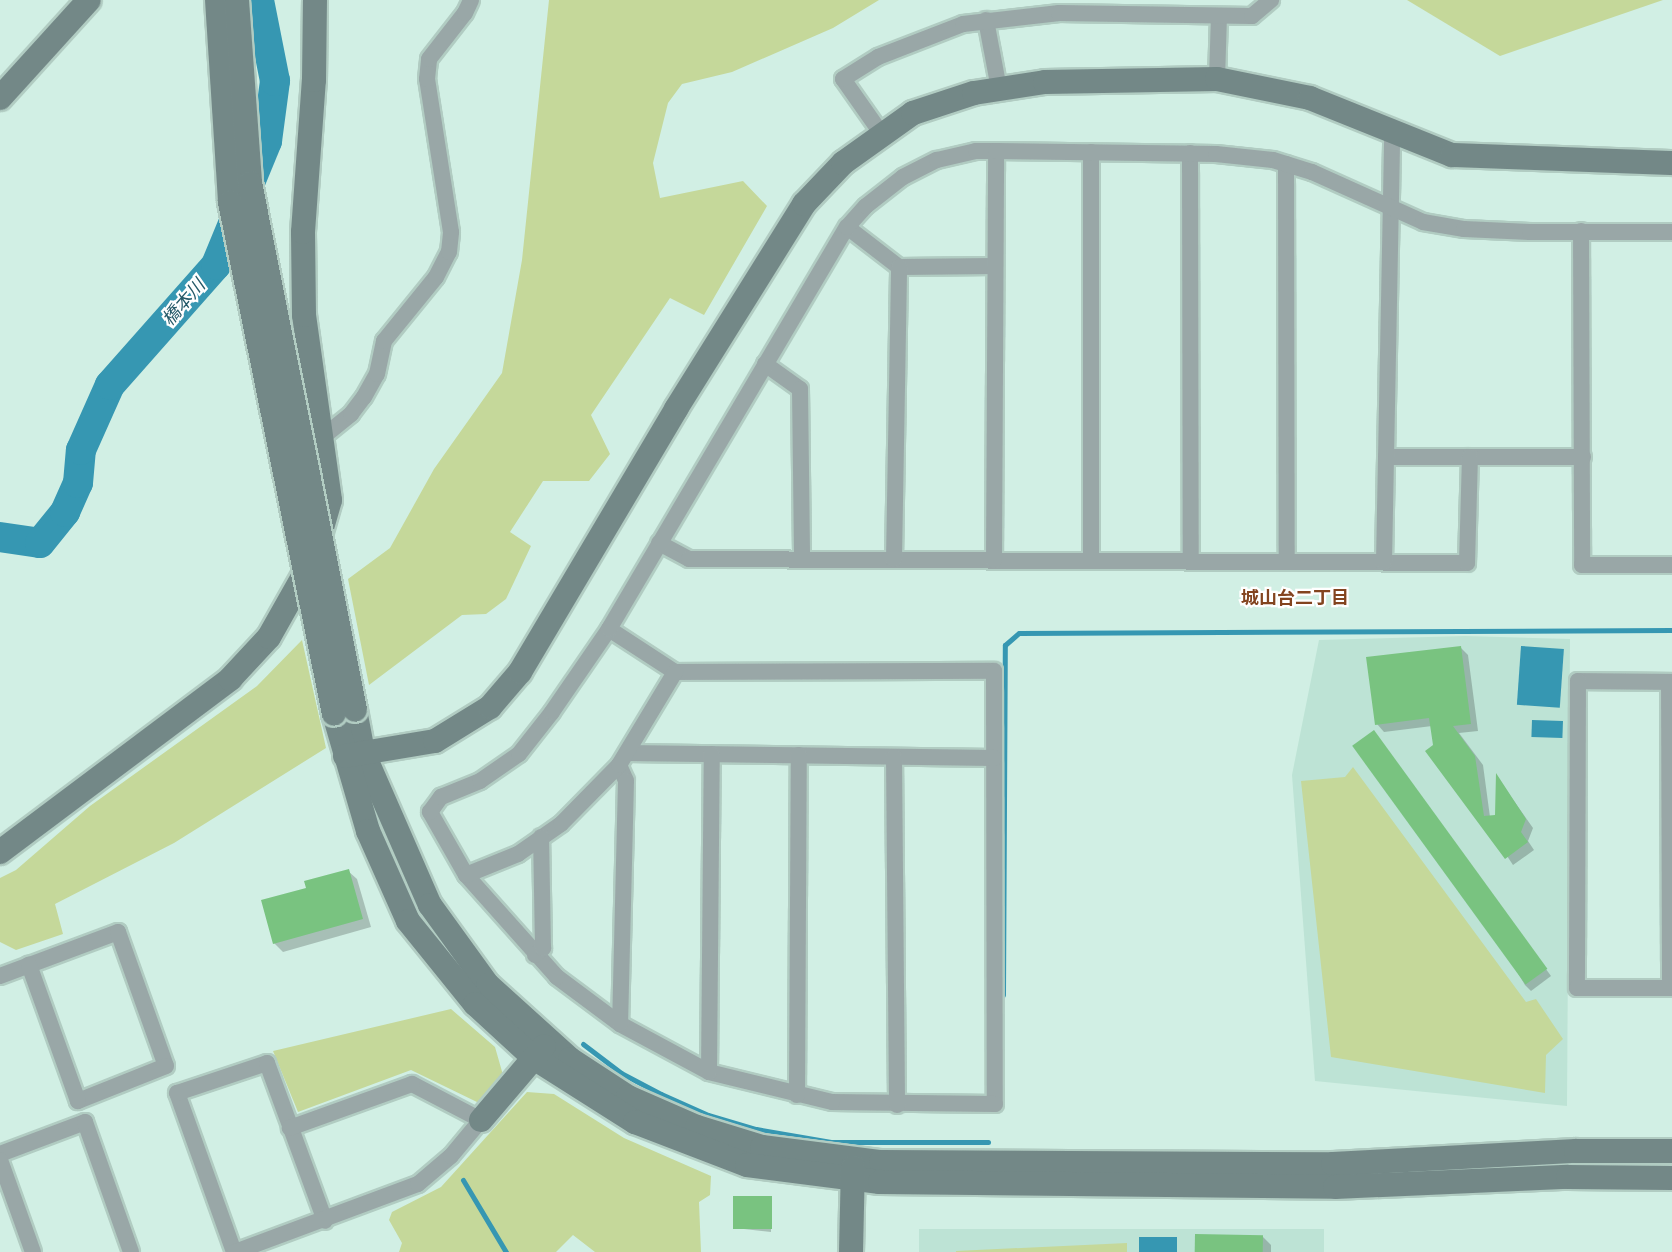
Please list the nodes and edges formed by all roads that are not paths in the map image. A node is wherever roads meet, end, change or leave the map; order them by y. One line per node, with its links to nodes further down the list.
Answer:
1 (89, 0): 11 (street)
2 (217, 0): 42 (street, bridge)
3 (237, 0): 42 (street, bridge)
4 (315, 0): 26 (street)
5 (471, 0): 26 (street)
6 (1271, 0): 7 (street)
7 (1218, 17): 8 (street); 9 (street)
8 (986, 20): 10 (street); 13 (street)
9 (1218, 79): 10 (street); 12 (street)
10 (999, 89): 13 (street)
11 (0, 98)
12 (1392, 132): 17 (street); 19 (street)
13 (881, 133): 43 (street)
14 (996, 151): 15 (street); 20 (street); 23 (street)
15 (1091, 152): 16 (street); 34 (street)
16 (1190, 153): 18 (street); 35 (street)
17 (1672, 163)
18 (1286, 164): 19 (street); 36 (street)
19 (1391, 206): 21 (street); 27 (street)
20 (848, 227): 24 (street); 25 (street)
21 (1581, 231): 22 (street); 29 (street)
22 (1672, 231)
23 (996, 266): 24 (street); 33 (street)
24 (899, 267): 32 (street)
25 (765, 364): 30 (street); 31 (street)
26 (324, 436): 50 (street)
27 (1386, 457): 28 (street); 37 (street)
28 (1470, 457): 29 (street); 37 (street)
29 (1583, 457): 38 (street)
30 (659, 543): 31 (street); 39 (street)
31 (802, 559): 32 (street)
32 (894, 560): 33 (street)
33 (994, 560): 34 (street)
34 (1091, 561): 35 (street)
35 (1191, 561): 36 (street)
36 (1287, 562): 37 (street)
37 (1384, 562)
38 (1672, 565)
39 (609, 629): 40 (street); 51 (street)
40 (675, 672): 47 (street); 48 (street)
41 (1670, 682): 55 (street); 55 (street)
42 (344, 712): 43 (street)
43 (354, 754): 57 (street); 58 (street)
44 (712, 754): 45 (street); 48 (street); 59 (street)
45 (799, 755): 46 (street); 60 (street)
46 (894, 757): 47 (street); 61 (street)
47 (994, 758): 61 (street)
48 (623, 759): 49 (street); 56 (street)
49 (541, 837): 51 (street); 52 (street)
50 (0, 852)
51 (466, 875): 52 (street)
52 (535, 956): 56 (street)
53 (29, 965): 53 (street); 54 (street)
54 (0, 976)
55 (1671, 988)
56 (620, 1024): 59 (street)
57 (549, 1039): 58 (street); 67 (street)
58 (534, 1058): 62 (street); 67 (street)
59 (709, 1072): 60 (street)
60 (797, 1095): 61 (street)
61 (897, 1105)
62 (481, 1120): 63 (street); 69 (street)
63 (290, 1128): 69 (street); 72 (street)
64 (1672, 1151): 67 (street)
65 (0, 1154): 71 (street)
66 (0, 1160): 70 (street)
67 (853, 1171): 68 (street); 73 (street)
68 (1672, 1178)
69 (325, 1221): 72 (street)
70 (33, 1252)
71 (131, 1252)
72 (235, 1252)
73 (851, 1252)

